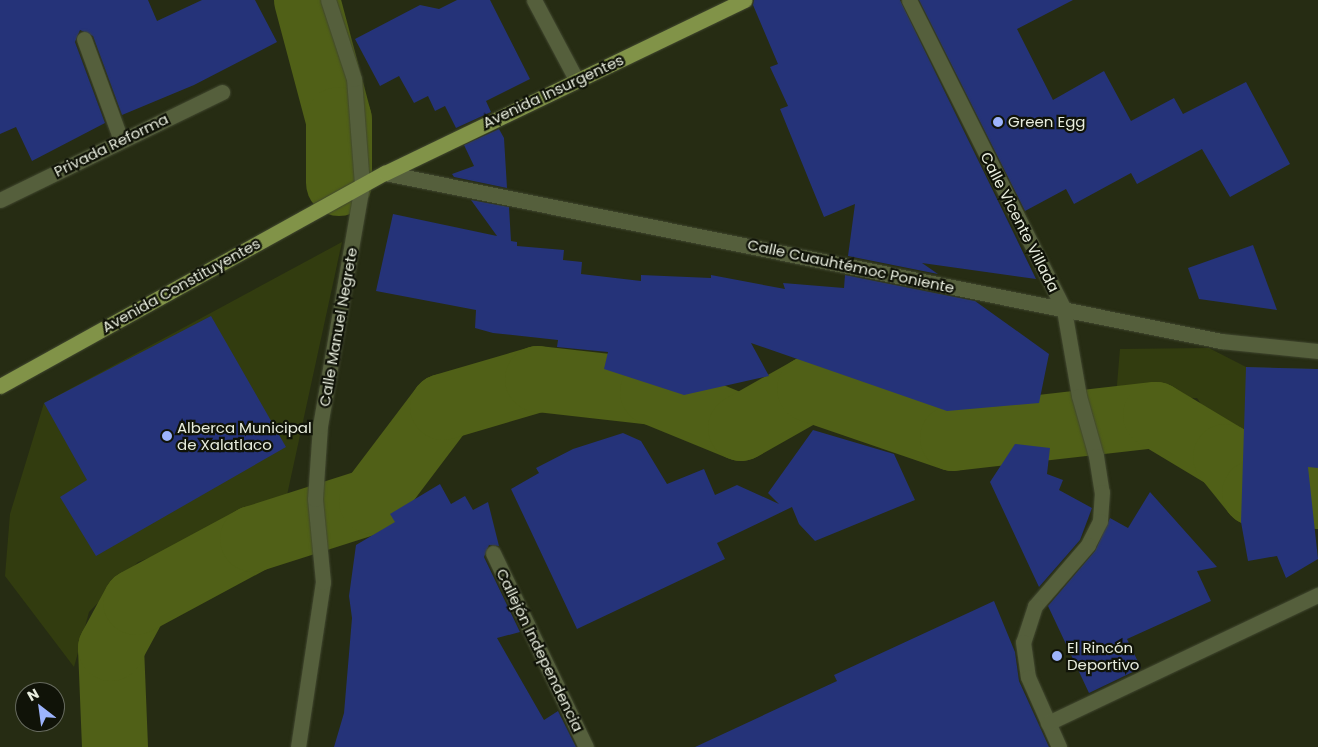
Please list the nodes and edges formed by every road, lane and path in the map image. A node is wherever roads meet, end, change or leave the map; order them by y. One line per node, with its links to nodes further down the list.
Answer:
1 (328, 0): 10 (street, Calle Manuel Negrete)
2 (534, 0): 6 (street)
3 (745, 0): 6 (main road, Avenida Insurgentes)
4 (908, 0): 12 (street, Calle Vicente Villada)
5 (84, 39): 8 (street)
6 (576, 79): 9 (main road, Avenida Insurgentes)
7 (222, 92): 8 (street, Privada Reforma)
8 (122, 140): 11 (street, Privada Reforma)
9 (385, 173): 10 (main road, Avenida Insurgentes); 12 (street, Calle Cuauhtémoc Poniente)
10 (362, 185): 14 (main road, Avenida Constituyentes); 18 (street, Calle Manuel Negrete)
11 (0, 200)
12 (1064, 310): 13 (street, Calle Cuauhtémoc Poniente); 17 (street, Calle Vicente Villada)
13 (1318, 352)
14 (0, 386)
15 (493, 553): 19 (street, Callejón Independencia)
16 (1318, 594): 17 (street)
17 (1048, 723): 20 (street, Calle Vicente Villada)
18 (298, 747)
19 (586, 747)
20 (1059, 747)

